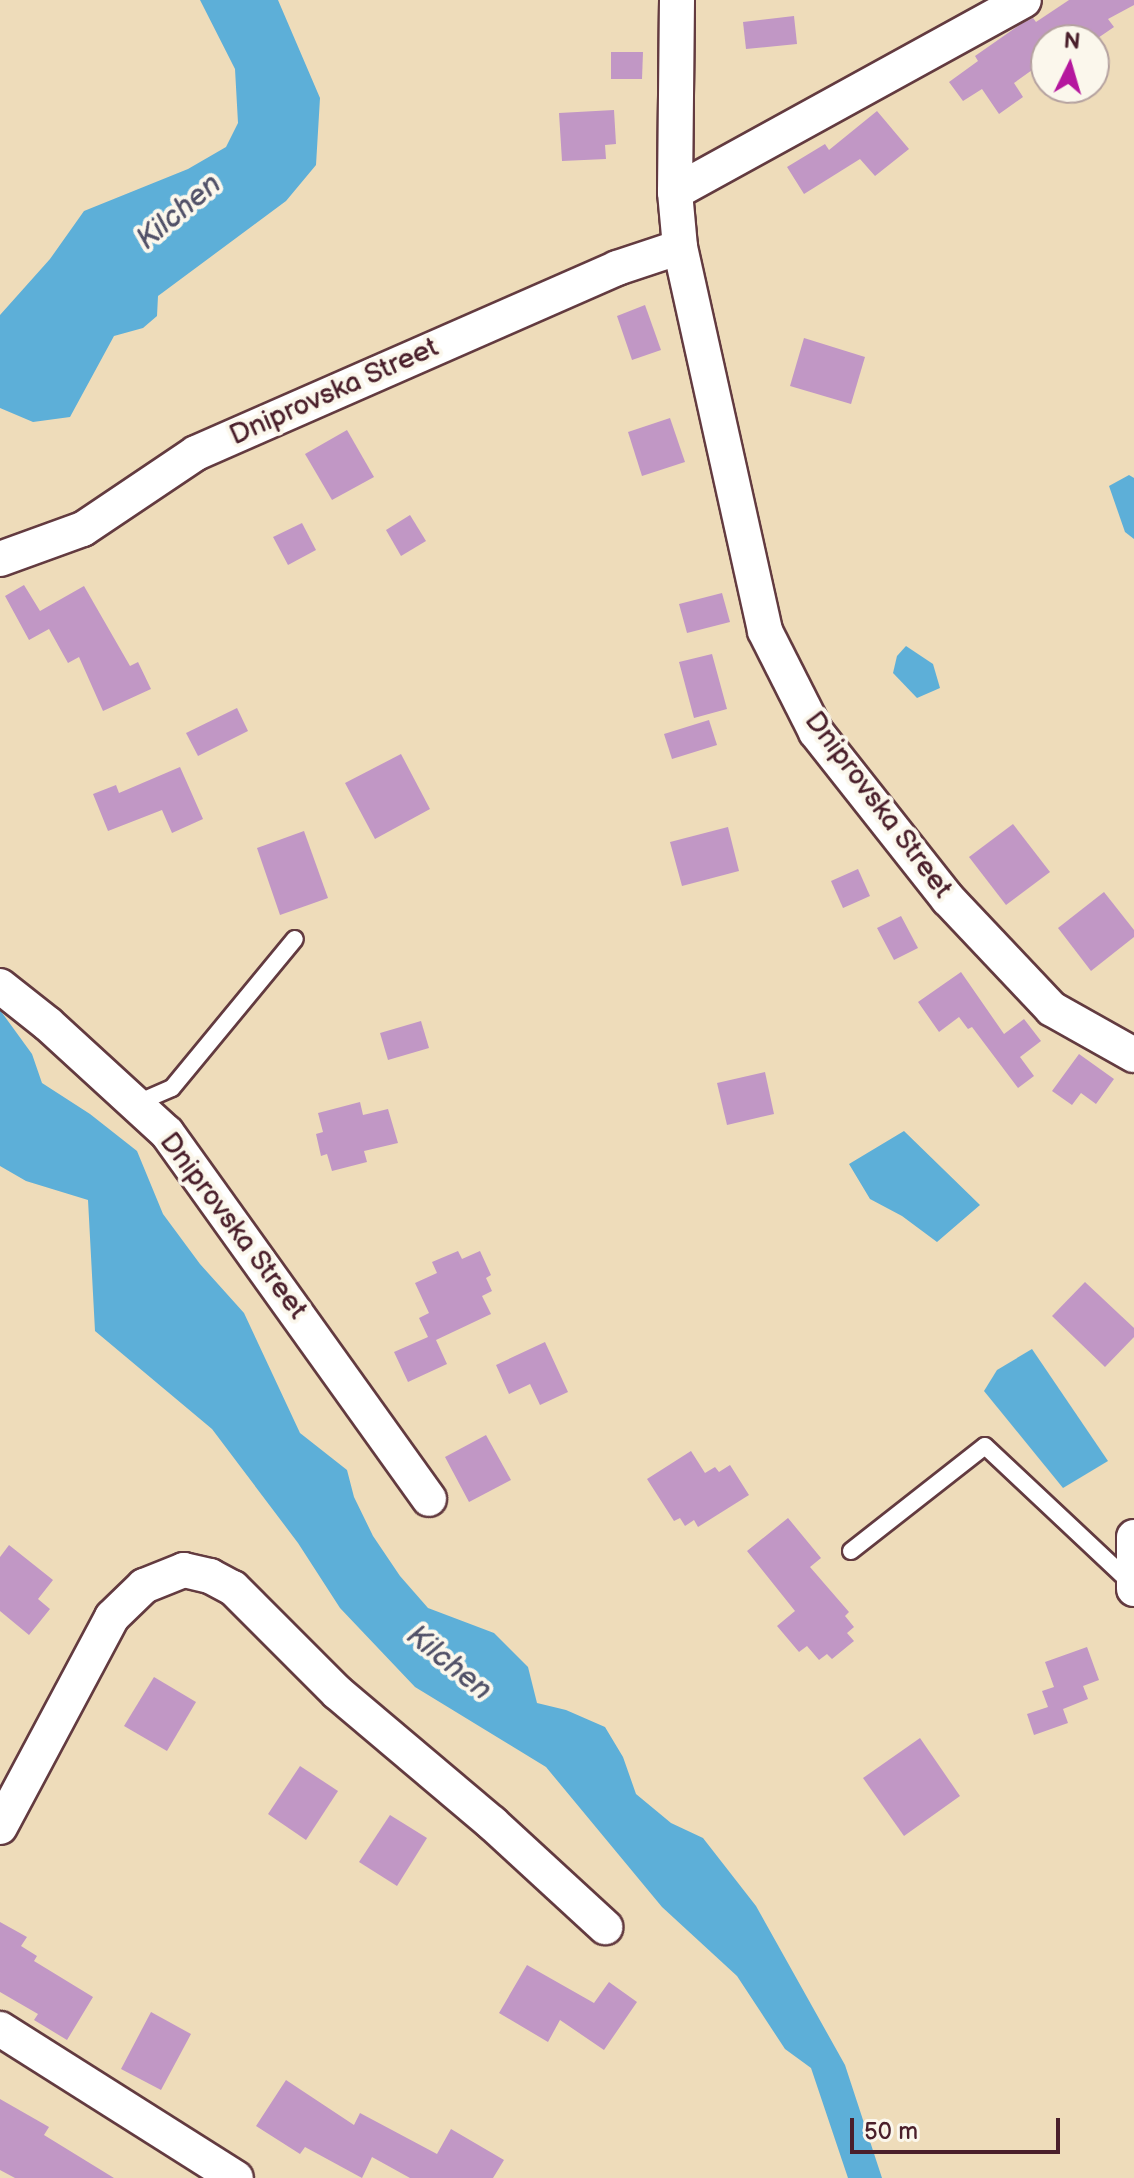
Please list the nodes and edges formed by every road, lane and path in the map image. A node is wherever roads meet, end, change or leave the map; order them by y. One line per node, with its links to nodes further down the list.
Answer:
1 (677, 0): 3 (street, Dniprovska Street)
2 (1024, 0): 3 (street)
3 (675, 192): 4 (street, Dniprovska Street)
4 (680, 247): 5 (street, Dniprovska Street); 8 (street, Dniprovska Street)
5 (0, 559)
6 (295, 939): 9 (lane)
7 (0, 986): 9 (street, Dniprovska Street)
8 (1131, 1048)
9 (133, 1104): 10 (street, Dniprovska Street)
10 (429, 1499)
11 (1134, 1537): 13 (street)
12 (851, 1551): 13 (lane)
13 (1133, 1586)
14 (0, 1827): 15 (street)
15 (605, 1927)
16 (0, 2029): 17 (street)
17 (236, 2178)

